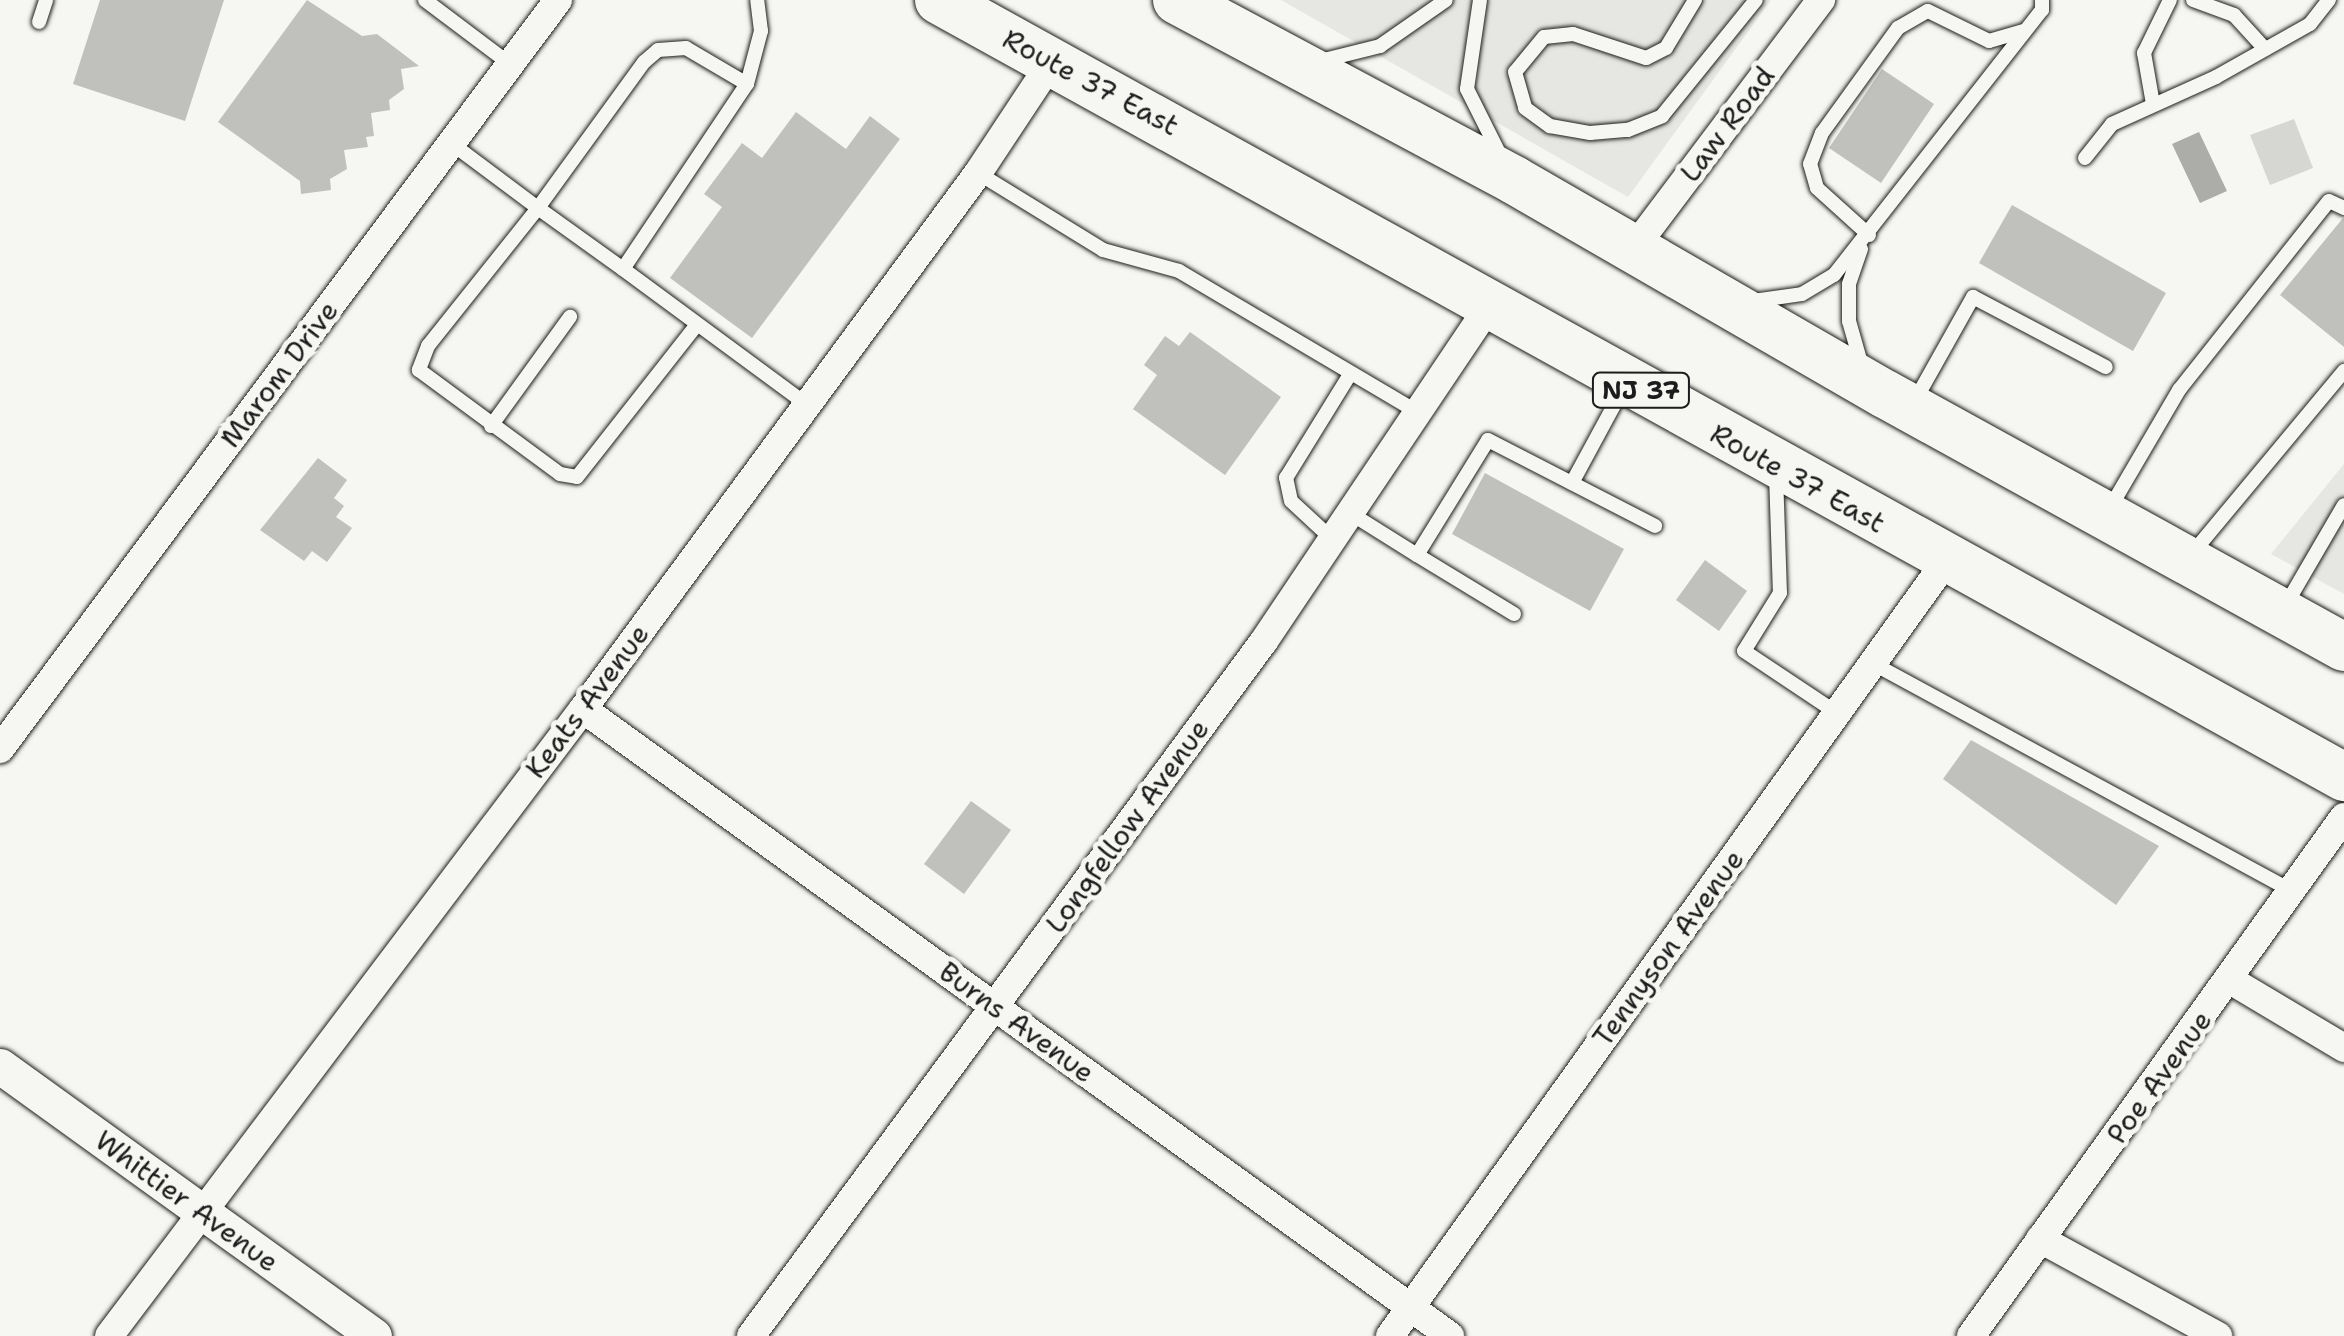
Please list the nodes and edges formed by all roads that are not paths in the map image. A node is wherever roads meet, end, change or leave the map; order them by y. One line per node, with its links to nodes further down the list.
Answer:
1 (46, 0): 18 (lane)
2 (425, 0): 23 (lane)
3 (558, 0): 23 (street, Marom Drive)
4 (757, 0): 24 (lane)
5 (902, 0): 16 (highway, Route 37 East)
6 (1177, 0): 17 (highway)
7 (1446, 0): 21 (lane)
8 (1480, 0): 29 (lane)
9 (1695, 0): 10 (lane)
10 (1756, 0)
11 (1821, 0): 33 (street, Law Road)
12 (2042, 0): 19 (lane)
13 (2170, 0): 25 (lane)
14 (2193, 0): 20 (lane)
15 (2329, 0): 20 (lane)
16 (947, 5): 22 (highway, Route 37 East / NJ 37)
17 (1212, 13): 21 (highway)
18 (39, 22)
19 (2028, 28): 32 (lane); 32 (lane)
20 (2265, 49): 25 (lane)
21 (1289, 55): 29 (highway)
22 (1054, 58): 28 (street, Keats Avenue); 36 (highway, Route 37 East / NJ 37)
23 (510, 64): 26 (street, Marom Drive)
24 (747, 84): 30 (lane); 34 (lane)
25 (2152, 104): 27 (lane)
26 (451, 143): 30 (lane); 63 (street, Marom Drive)
27 (2085, 158)
28 (978, 173): 41 (lane); 44 (street, Keats Avenue)
29 (1514, 180): 33 (highway)
30 (538, 208): 34 (lane); 46 (lane)
31 (2344, 208): 51 (lane)
32 (1866, 239): 35 (lane); 43 (lane)
33 (1634, 248): 35 (highway)
34 (622, 269): 38 (lane)
35 (1721, 298): 43 (highway)
36 (1489, 306): 42 (highway, Route 37 East / NJ 37); 45 (street, Longfellow Avenue)
37 (570, 318): 46 (lane)
38 (696, 326): 44 (lane); 46 (lane)
39 (2106, 367): 43 (lane)
40 (2344, 371): 55 (lane)
41 (1349, 376): 45 (lane); 53 (lane)
42 (1626, 382): 47 (highway, Route 37 East / NJ 37); 48 (lane)
43 (1897, 402): 51 (highway)
44 (805, 403): 61 (street, Keats Avenue)
45 (1422, 415): 50 (street, Longfellow Avenue)
46 (490, 426)
47 (1776, 465): 56 (highway, Route 37 East / NJ 37); 62 (lane)
48 (1572, 483): 52 (lane); 54 (lane)
49 (2344, 505): 57 (lane)
50 (1350, 513): 53 (street, Longfellow Avenue); 54 (lane)
51 (2106, 516): 55 (highway)
52 (1655, 526)
53 (1331, 538): 68 (street, Longfellow Avenue)
54 (1417, 555): 58 (lane)
55 (2186, 560): 57 (highway)
56 (1946, 561): 60 (street, Tennyson Avenue); 64 (highway, Route 37 East / NJ 37)
57 (2282, 613): 59 (highway)
58 (1514, 614)
59 (2344, 647)
60 (1872, 663): 62 (street, Tennyson Avenue); 66 (lane)
61 (582, 710): 68 (street, Burns Avenue); 71 (street, Keats Avenue)
62 (1837, 713): 73 (street, Tennyson Avenue)
63 (0, 749)
64 (2344, 777)
65 (2344, 816): 66 (street, Poe Avenue)
66 (2292, 891): 67 (street, Poe Avenue)
67 (2230, 980): 69 (street); 72 (street, Poe Avenue)
68 (994, 1005): 73 (street, Burns Avenue); 76 (street, Longfellow Avenue)
69 (2344, 1048)
70 (0, 1066): 71 (street, Whittier Avenue)
71 (202, 1212): 74 (street, Keats Avenue); 75 (street, Whittier Avenue)
72 (2040, 1240): 79 (street, Poe Avenue); 80 (street)
73 (1410, 1307): 77 (street, Tennyson Avenue); 78 (street, Burns Avenue)
74 (109, 1336)
75 (374, 1336)
76 (751, 1336)
77 (1390, 1336)
78 (1450, 1336)
79 (1970, 1336)
80 (2218, 1336)

